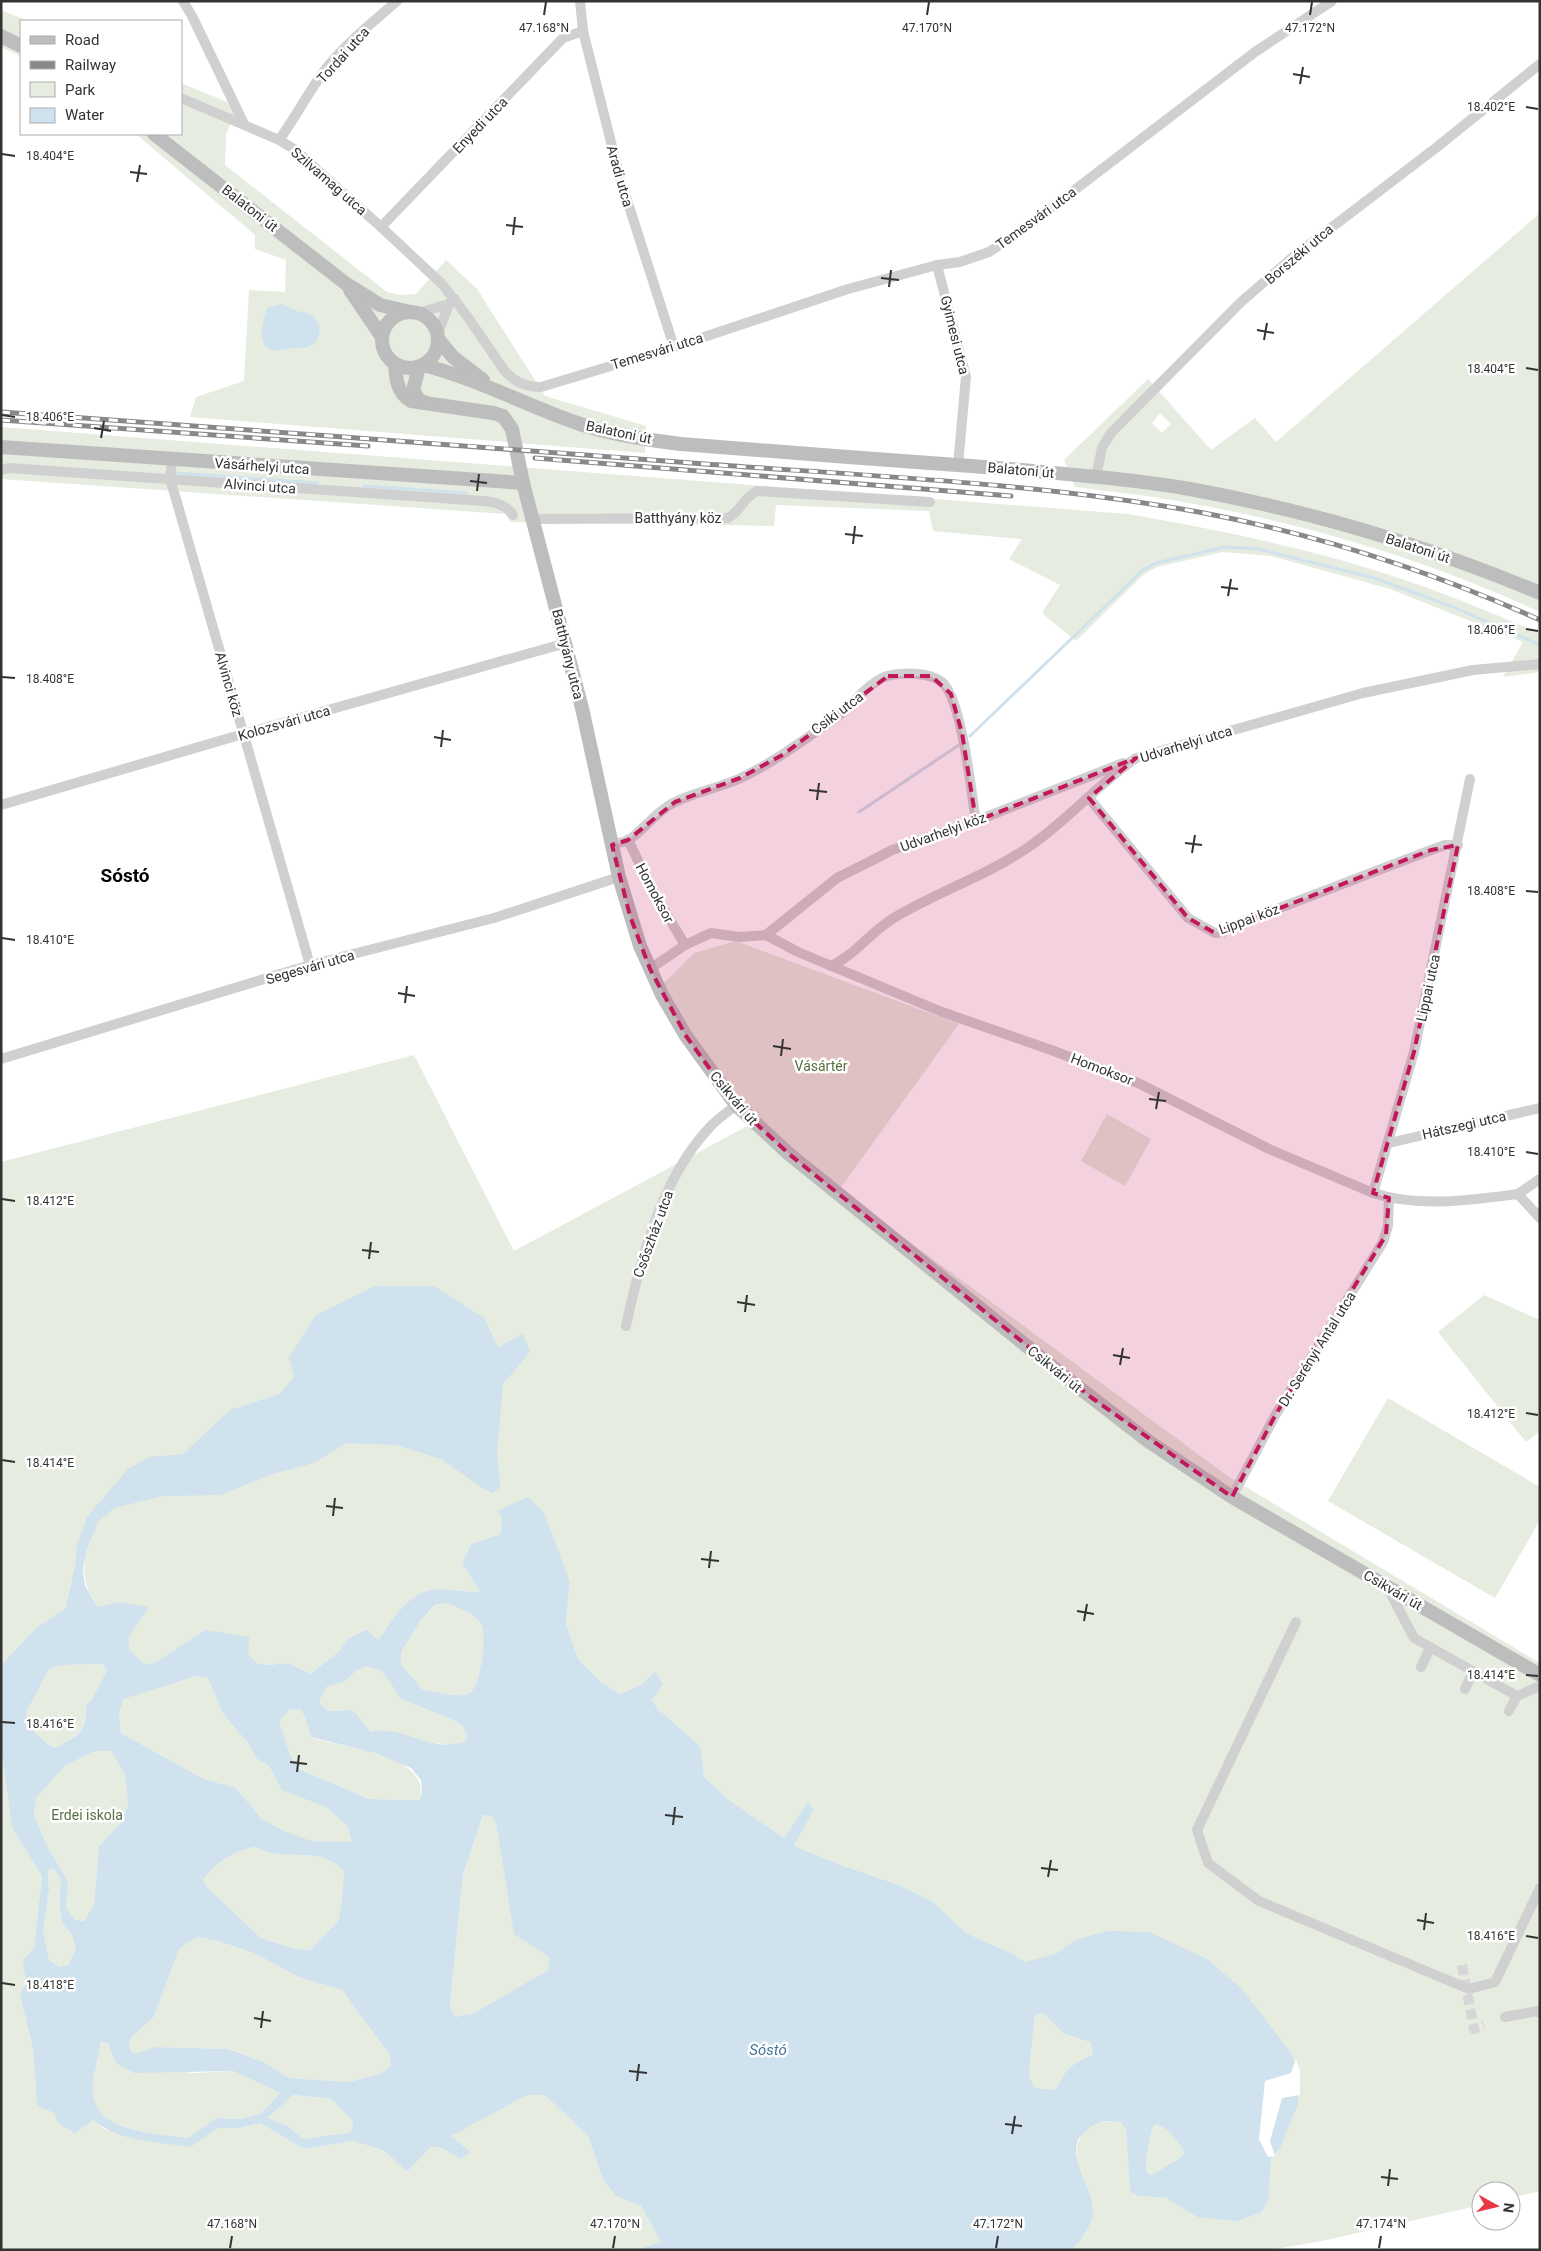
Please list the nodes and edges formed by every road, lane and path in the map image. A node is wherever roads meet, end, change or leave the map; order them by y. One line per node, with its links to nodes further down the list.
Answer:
1 (183, 1): 10 (street)
2 (398, 1): 12 (street, Tordai utca)
3 (580, 1): 5 (street, Aradi utca)
4 (1332, 1): 14 (street, Temesvári utca)
5 (583, 31): 13 (street, Enyedi utca); 20 (street, Aradi utca)
6 (1, 36): 7 (street)
7 (20, 46)
8 (1540, 64): 30 (street, Borszéki utca)
9 (182, 98): 10 (street, Szilvamag utca)
10 (244, 124): 12 (street, Szilvamag utca)
11 (155, 135): 15 (street, Balatoni út)
12 (271, 140): 13 (street, Szilvamag utca)
13 (381, 227): 16 (street, Szilvamag utca)
14 (937, 265): 20 (street, Temesvári utca); 28 (street, Gyimesi utca)
15 (345, 283): 17 (street, Balatoni út); 18 (street, Balatoni út)
16 (452, 302): 17 (street); 19 (street); 23 (street, Szilvamag utca)
17 (414, 312): 18 (street); 19 (street)
18 (382, 337): 21 (street)
19 (438, 337): 22 (street); 24 (street, Balatoni út)
20 (674, 346): 23 (street, Temesvári utca)
21 (395, 364): 22 (street); 25 (street, Batthyány utca)
22 (421, 366): 24 (street, Balatoni út); 25 (street)
23 (521, 384)
24 (496, 389): 28 (street, Balatoni út)
25 (426, 403): 32 (street, Batthyány utca)
26 (1, 446): 27 (street, Vásárhelyi utca)
27 (172, 459): 31 (street, Alvinci köz); 32 (street, Vásárhelyi utca)
28 (958, 465): 30 (street, Balatoni út)
29 (1, 470): 31 (street, Alvinci utca)
30 (1096, 477): 36 (street, Balatoni út)
31 (170, 480): 34 (street, Alvinci utca); 39 (street, Alvinci köz)
32 (522, 483): 35 (street, Batthyány utca)
33 (930, 502): 35 (street, Batthyány köz)
34 (513, 516)
35 (533, 519): 37 (street, Batthyány utca)
36 (1540, 593)
37 (566, 643): 39 (street, Kolozsvári utca); 46 (street, Batthyány utca)
38 (1540, 664): 40 (street, Udvarhelyi utca)
39 (243, 734): 43 (street, Kolozsvári utca); 51 (street, Alvinci köz)
40 (1136, 758): 42 (street, Udvarhelyi utca); 44 (street, Udvarhelyi köz)
41 (1470, 779): 47 (street, Lippai utca)
42 (1089, 798): 47 (street, Lippai köz); 52 (street, Udvarhelyi utca)
43 (1, 805)
44 (976, 821): 45 (street, Csiki utca); 49 (street, Udvarhelyi köz)
45 (628, 840): 46 (street, Csiki utca); 50 (street, Homoksor)
46 (612, 845): 48 (street, Batthyány utca)
47 (1458, 845): 57 (street, Lippai utca)
48 (619, 877): 51 (street, Segesvári utca); 53 (street, Batthyány utca)
49 (766, 935): 50 (street); 52 (street, Homoksor)
50 (685, 945): 53 (street)
51 (310, 966): 54 (street, Segesvári utca)
52 (831, 966): 59 (street, Homoksor)
53 (650, 969): 55 (street, Csikvári út)
54 (1, 1059)
55 (736, 1105): 63 (street, Csőszház utca); 64 (street, Csikvári út)
56 (1540, 1108): 57 (street, Hátszegi utca)
57 (1389, 1142): 59 (street, Lippai utca)
58 (1540, 1179): 60 (street)
59 (1373, 1193): 61 (street, Homoksor)
60 (1518, 1194): 61 (street, Homoksor); 62 (street)
61 (1389, 1198): 64 (street, Dr. Serényi Antal utca)
62 (1540, 1218)
63 (626, 1326)
64 (1232, 1497): 65 (street, Csikvári út)
65 (1387, 1586): 67 (street); 70 (street, Csikvári út)
66 (1296, 1622): 75 (street)
67 (1430, 1648): 68 (street); 69 (street)
68 (1421, 1667)
69 (1473, 1672): 72 (street); 73 (street)
70 (1540, 1676)
71 (1540, 1686): 73 (street)
72 (1465, 1689)
73 (1517, 1696): 74 (street)
74 (1509, 1711)
75 (1540, 1888)
76 (1540, 2013): 77 (street)
77 (1505, 2017)

